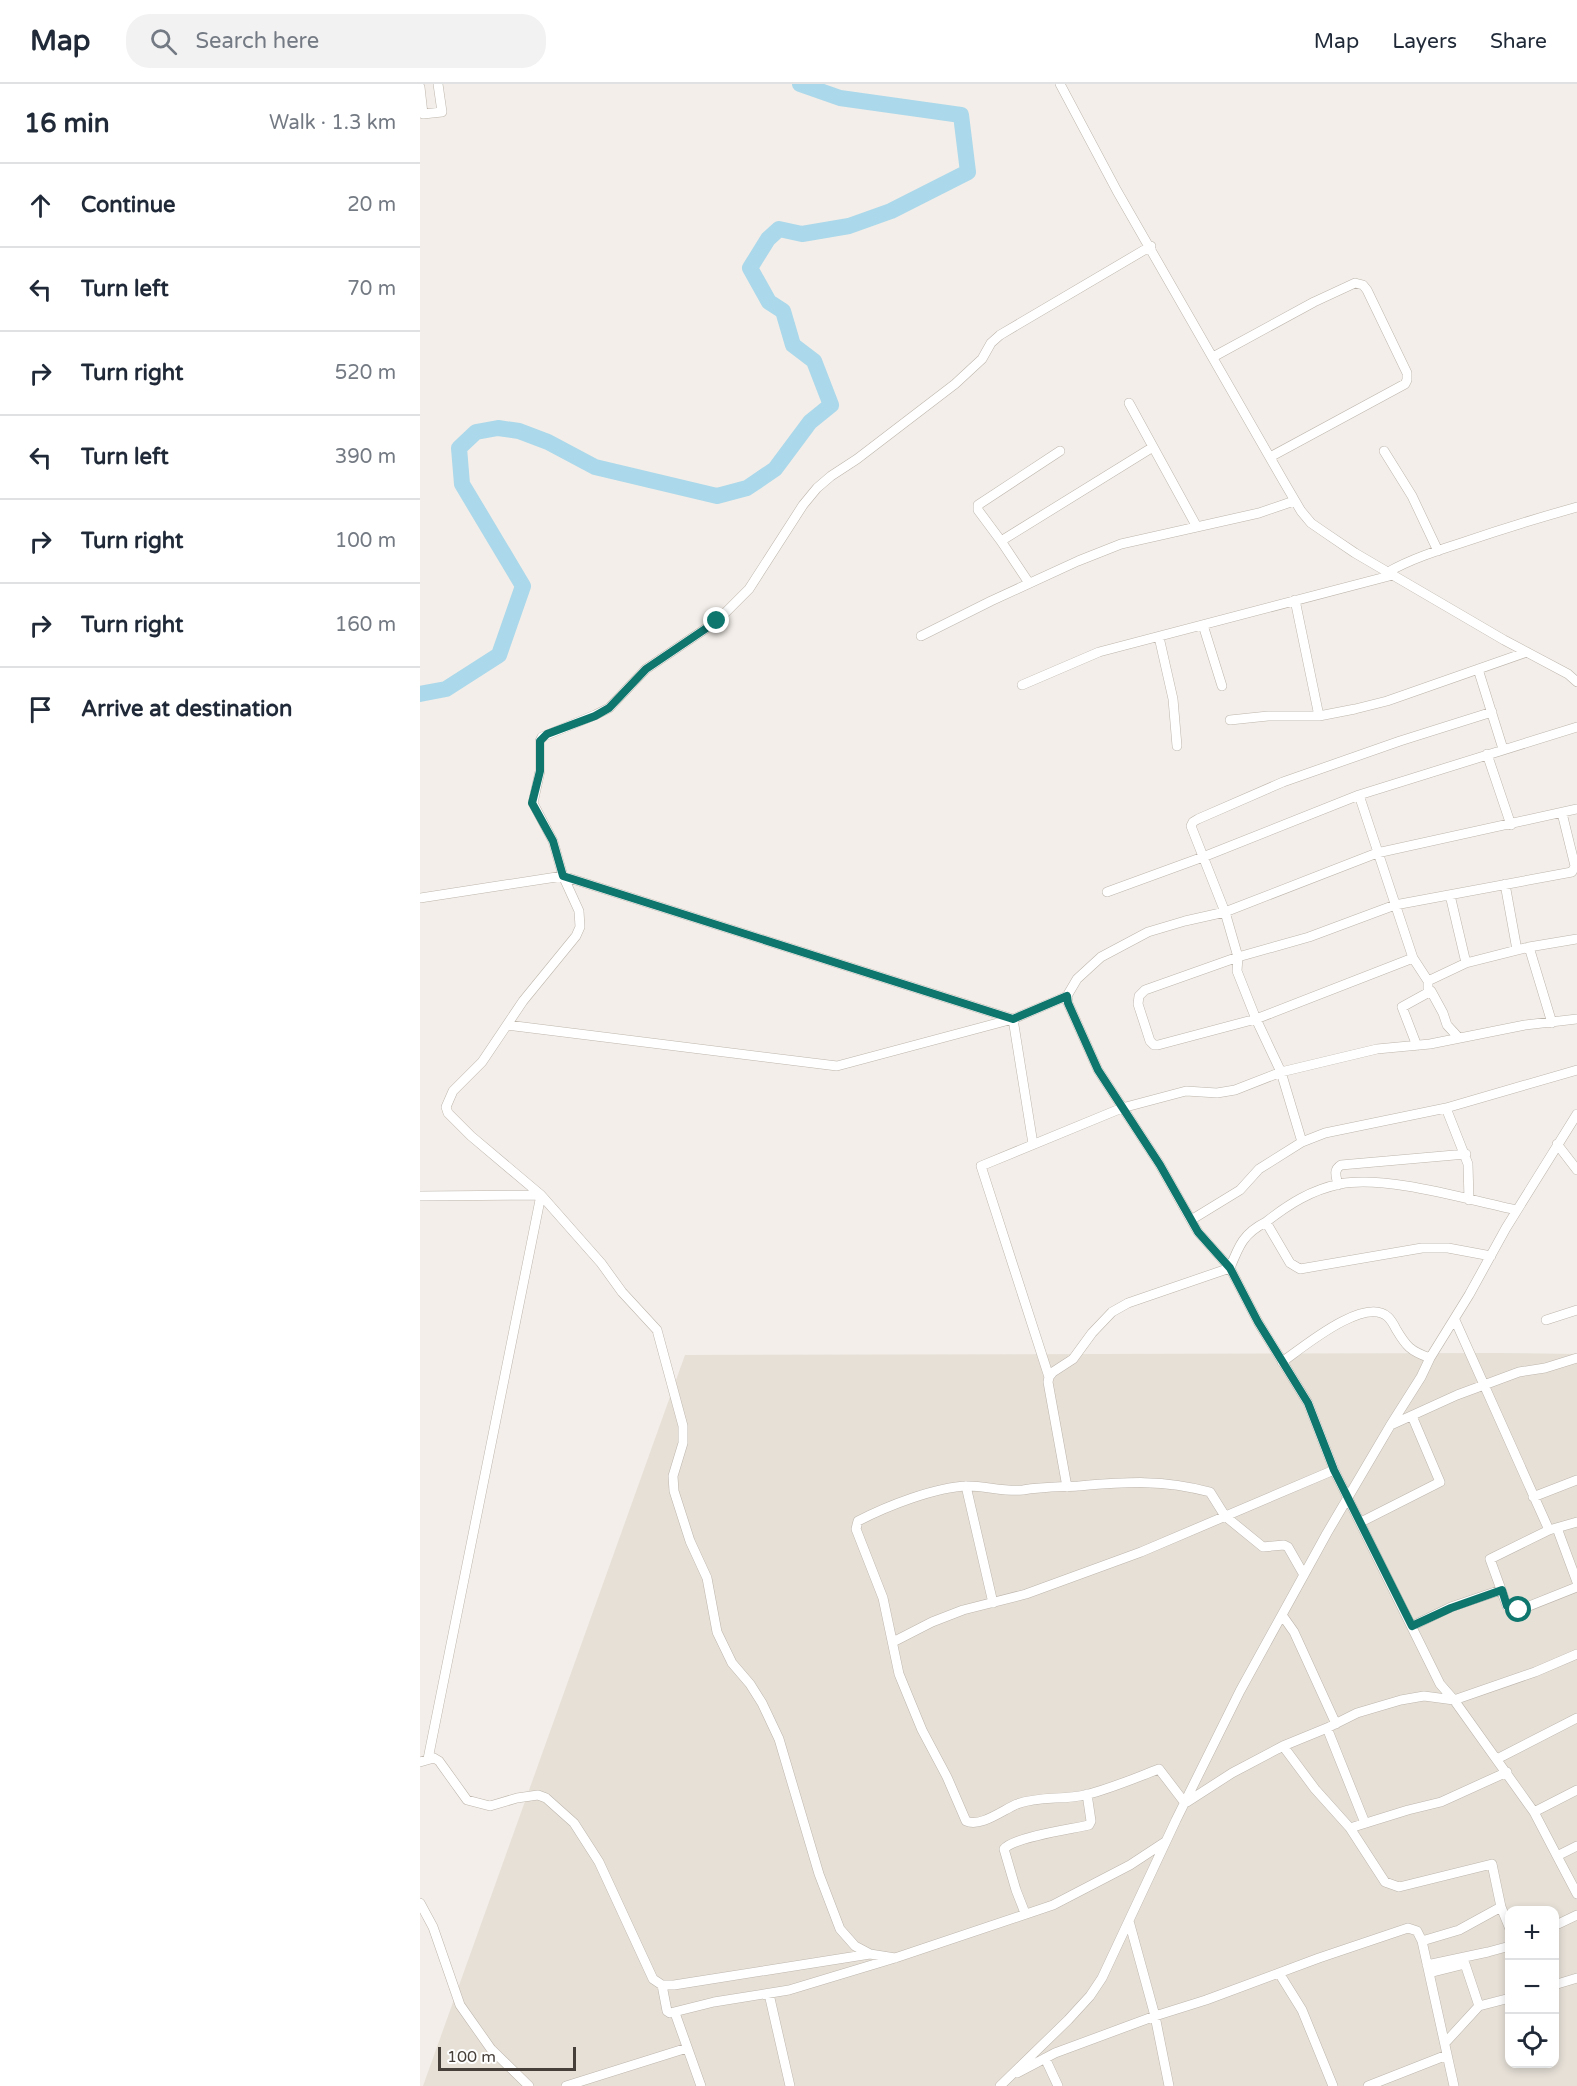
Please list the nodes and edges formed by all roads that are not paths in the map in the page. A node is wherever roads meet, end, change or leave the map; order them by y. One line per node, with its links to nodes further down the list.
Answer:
1 (438, 84): 3 (street)
2 (1060, 84): 4 (street)
3 (420, 87)
4 (1151, 246): 5 (street); 40 (street)
5 (1213, 357): 10 (street); 10 (street)
6 (1129, 403): 7 (street)
7 (1154, 447): 13 (street); 14 (street)
8 (1059, 451): 14 (street)
9 (1384, 451): 15 (street)
10 (1270, 457): 11 (street)
11 (1294, 501): 13 (street); 16 (street)
12 (1577, 507): 15 (street)
13 (1197, 527): 17 (street)
14 (1001, 541): 17 (street)
15 (1438, 551): 16 (street)
16 (1390, 574): 18 (street); 22 (street)
17 (1029, 583): 20 (street)
18 (1295, 600): 19 (street); 28 (street)
19 (1203, 625): 21 (street); 26 (street)
20 (921, 636)
21 (1159, 637): 25 (street); 31 (street)
22 (1527, 652): 23 (street); 24 (street)
23 (1478, 669): 27 (street); 28 (street)
24 (1577, 682)
25 (1022, 686)
26 (1222, 686)
27 (1492, 712): 32 (street); 39 (street)
28 (1319, 716): 29 (street)
29 (1230, 720)
30 (1577, 727): 32 (street)
31 (1177, 746)
32 (1503, 749): 33 (street)
33 (1487, 754): 34 (street); 37 (street)
34 (1359, 795): 38 (street); 39 (street)
35 (1577, 809): 36 (street)
36 (1562, 813): 37 (street); 41 (street)
37 (1511, 825): 38 (street)
38 (1377, 853): 45 (street); 46 (street)
39 (1203, 857): 42 (street); 46 (street)
40 (563, 876): 44 (street); 57 (street); 60 (street)
41 (1505, 884): 43 (street); 49 (street)
42 (1107, 892)
43 (1450, 895): 45 (street); 52 (street)
44 (420, 898)
45 (1395, 905): 50 (street); 51 (street)
46 (1225, 912): 50 (street); 55 (street)
47 (1577, 939): 48 (street)
48 (1529, 947): 49 (street); 59 (street)
49 (1516, 950): 52 (street)
50 (1238, 957): 58 (street); 58 (street)
51 (1413, 958): 53 (street); 58 (street)
52 (1466, 963): 53 (street)
53 (1428, 981): 54 (street)
54 (1431, 991): 61 (street); 62 (street)
55 (1067, 996): 57 (street); 65 (street)
56 (1577, 1018): 59 (street)
57 (1013, 1019): 60 (street); 69 (street)
58 (1256, 1019): 64 (street)
59 (1552, 1023): 61 (street)
60 (507, 1025): 74 (street)
61 (1458, 1037): 62 (street)
62 (1417, 1046): 64 (street)
63 (1577, 1070): 66 (street)
64 (1281, 1072): 65 (street); 68 (street)
65 (1122, 1108): 69 (street); 78 (street)
66 (1446, 1108): 68 (street); 71 (street)
67 (1577, 1114): 70 (street)
68 (1302, 1142): 78 (street)
69 (1033, 1144): 88 (street)
70 (1557, 1144): 72 (street); 77 (street)
71 (1466, 1154): 73 (street); 76 (street)
72 (1577, 1170)
73 (1338, 1185): 76 (street); 79 (street)
74 (541, 1195): 75 (street); 116 (street); 137 (street)
75 (420, 1196)
76 (1469, 1200): 77 (street)
77 (1517, 1210): 80 (street)
78 (1191, 1220): 81 (street)
79 (1266, 1222): 80 (street); 81 (street)
80 (1491, 1256): 83 (street)
81 (1230, 1268): 87 (street); 88 (street)
82 (1577, 1310): 84 (street)
83 (1455, 1320): 85 (street); 89 (street)
84 (1546, 1320)
85 (1430, 1358): 87 (street); 91 (street)
86 (1577, 1358): 89 (street)
87 (1282, 1362): 92 (street)
88 (1049, 1377): 95 (street)
89 (1484, 1385): 90 (street); 97 (street)
90 (1412, 1416): 91 (street); 99 (street)
91 (1390, 1426): 96 (street)
92 (1334, 1470): 96 (street); 98 (street)
93 (1577, 1480): 97 (street)
94 (966, 1486): 95 (street); 106 (street); 109 (street)
95 (1067, 1487): 98 (street)
96 (1348, 1496): 99 (street); 102 (street)
97 (1533, 1497): 101 (street)
98 (1225, 1516): 102 (street); 106 (street)
99 (1361, 1522): 108 (street)
100 (1577, 1522): 101 (street)
101 (1553, 1529): 103 (street); 105 (street)
102 (1304, 1575): 107 (street)
103 (1577, 1582)
104 (1577, 1587): 105 (street)
105 (1502, 1590): 108 (street)
106 (993, 1603): 109 (street)
107 (1282, 1615): 113 (street); 120 (street)
108 (1412, 1626): 111 (street)
109 (893, 1642): 119 (street)
110 (1577, 1654): 111 (street)
111 (1454, 1700): 113 (street); 115 (street)
112 (1577, 1718): 115 (street)
113 (1332, 1726): 114 (street); 122 (street)
114 (1283, 1746): 120 (street); 123 (street)
115 (1497, 1759): 117 (street)
116 (424, 1760): 143 (street)
117 (1507, 1772): 121 (street); 122 (street)
118 (1577, 1790): 121 (street)
119 (1087, 1794): 120 (street); 130 (street)
120 (1185, 1803): 124 (street)
121 (1534, 1812): 126 (street)
122 (1365, 1823): 123 (street)
123 (1350, 1828): 129 (street)
124 (1166, 1842): 130 (street); 133 (street)
125 (1577, 1846): 126 (street)
126 (1557, 1856): 127 (street)
127 (1577, 1894)
128 (420, 1903): 154 (street)
129 (1502, 1907): 132 (street); 135 (street)
130 (1025, 1913): 138 (street)
131 (1577, 1915): 134 (street)
132 (1505, 1916)
133 (1129, 1921): 148 (street); 153 (street)
134 (1559, 1924)
135 (1422, 1941): 139 (street); 140 (street)
136 (1505, 1947): 139 (street)
137 (870, 1954): 138 (street); 143 (street)
138 (895, 1958): 144 (street)
139 (1428, 1969): 146 (street); 149 (street)
140 (1279, 1973): 148 (street); 160 (street)
141 (1577, 1978): 142 (street)
142 (1559, 1983)
143 (662, 1985): 147 (street)
144 (769, 1994): 147 (street); 157 (street)
145 (1505, 1999): 146 (street)
146 (1479, 2006): 149 (street)
147 (675, 2013): 150 (street)
148 (1155, 2016): 152 (street); 159 (street)
149 (1445, 2043): 151 (street)
150 (687, 2048): 155 (street); 156 (street)
151 (1447, 2055): 161 (street); 162 (street)
152 (1045, 2058): 153 (street); 158 (street)
153 (1003, 2082)
154 (529, 2086)
155 (566, 2086)
156 (700, 2086)
157 (790, 2086)
158 (1058, 2086)
159 (1169, 2086)
160 (1333, 2086)
161 (1368, 2086)
162 (1454, 2086)

